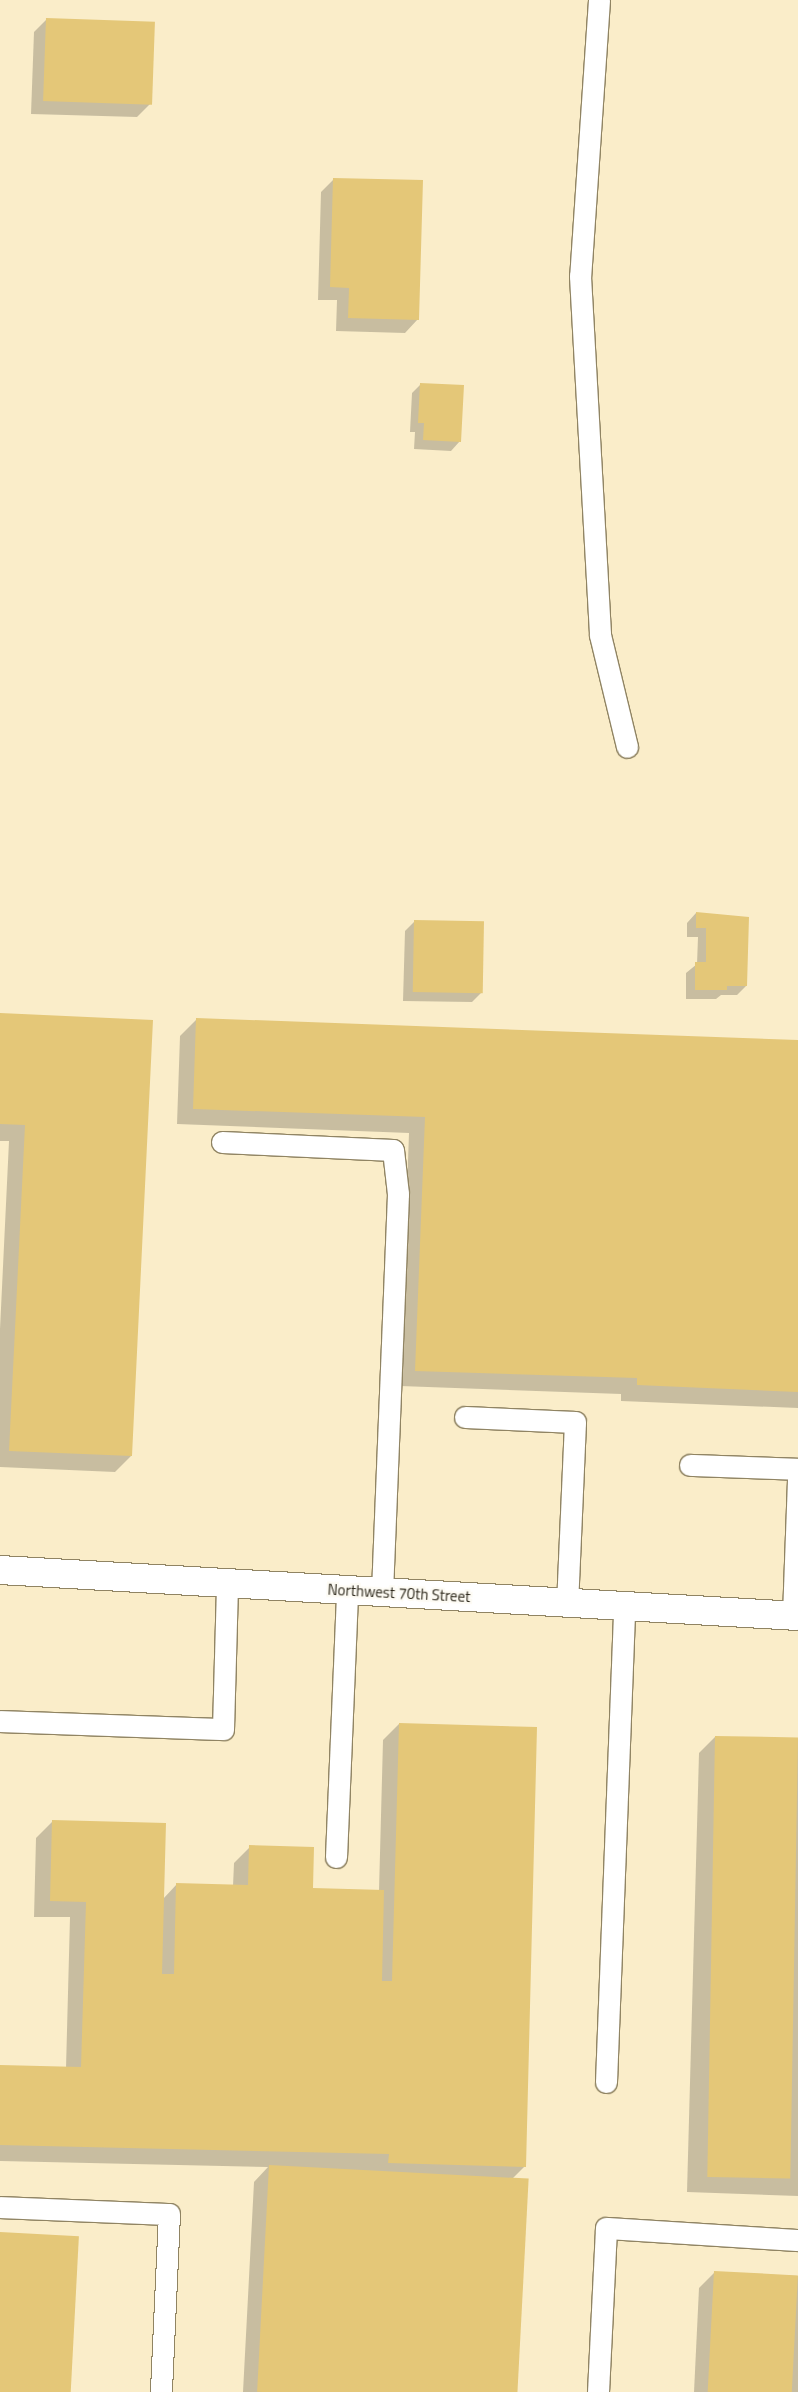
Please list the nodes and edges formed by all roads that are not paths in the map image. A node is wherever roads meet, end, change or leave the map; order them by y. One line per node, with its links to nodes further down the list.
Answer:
1 (599, 0): 2 (lane)
2 (627, 747)
3 (222, 1142): 11 (lane)
4 (465, 1416): 12 (lane)
5 (690, 1465): 6 (lane)
6 (798, 1469)
7 (798, 1479): 14 (lane)
8 (0, 1570): 9 (street, Northwest 70th Street)
9 (227, 1584): 10 (street, Northwest 70th Street); 15 (lane)
10 (347, 1590): 11 (street, Northwest 70th Street); 16 (lane)
11 (382, 1592): 12 (street, Northwest 70th Street)
12 (567, 1603): 13 (street, Northwest 70th Street)
13 (624, 1606): 14 (street, Northwest 70th Street); 17 (lane)
14 (795, 1616)
15 (0, 1721)
16 (336, 1857)
17 (606, 2082)
18 (0, 2207): 20 (lane)
19 (798, 2240): 21 (lane)
20 (161, 2392)
21 (598, 2392)

